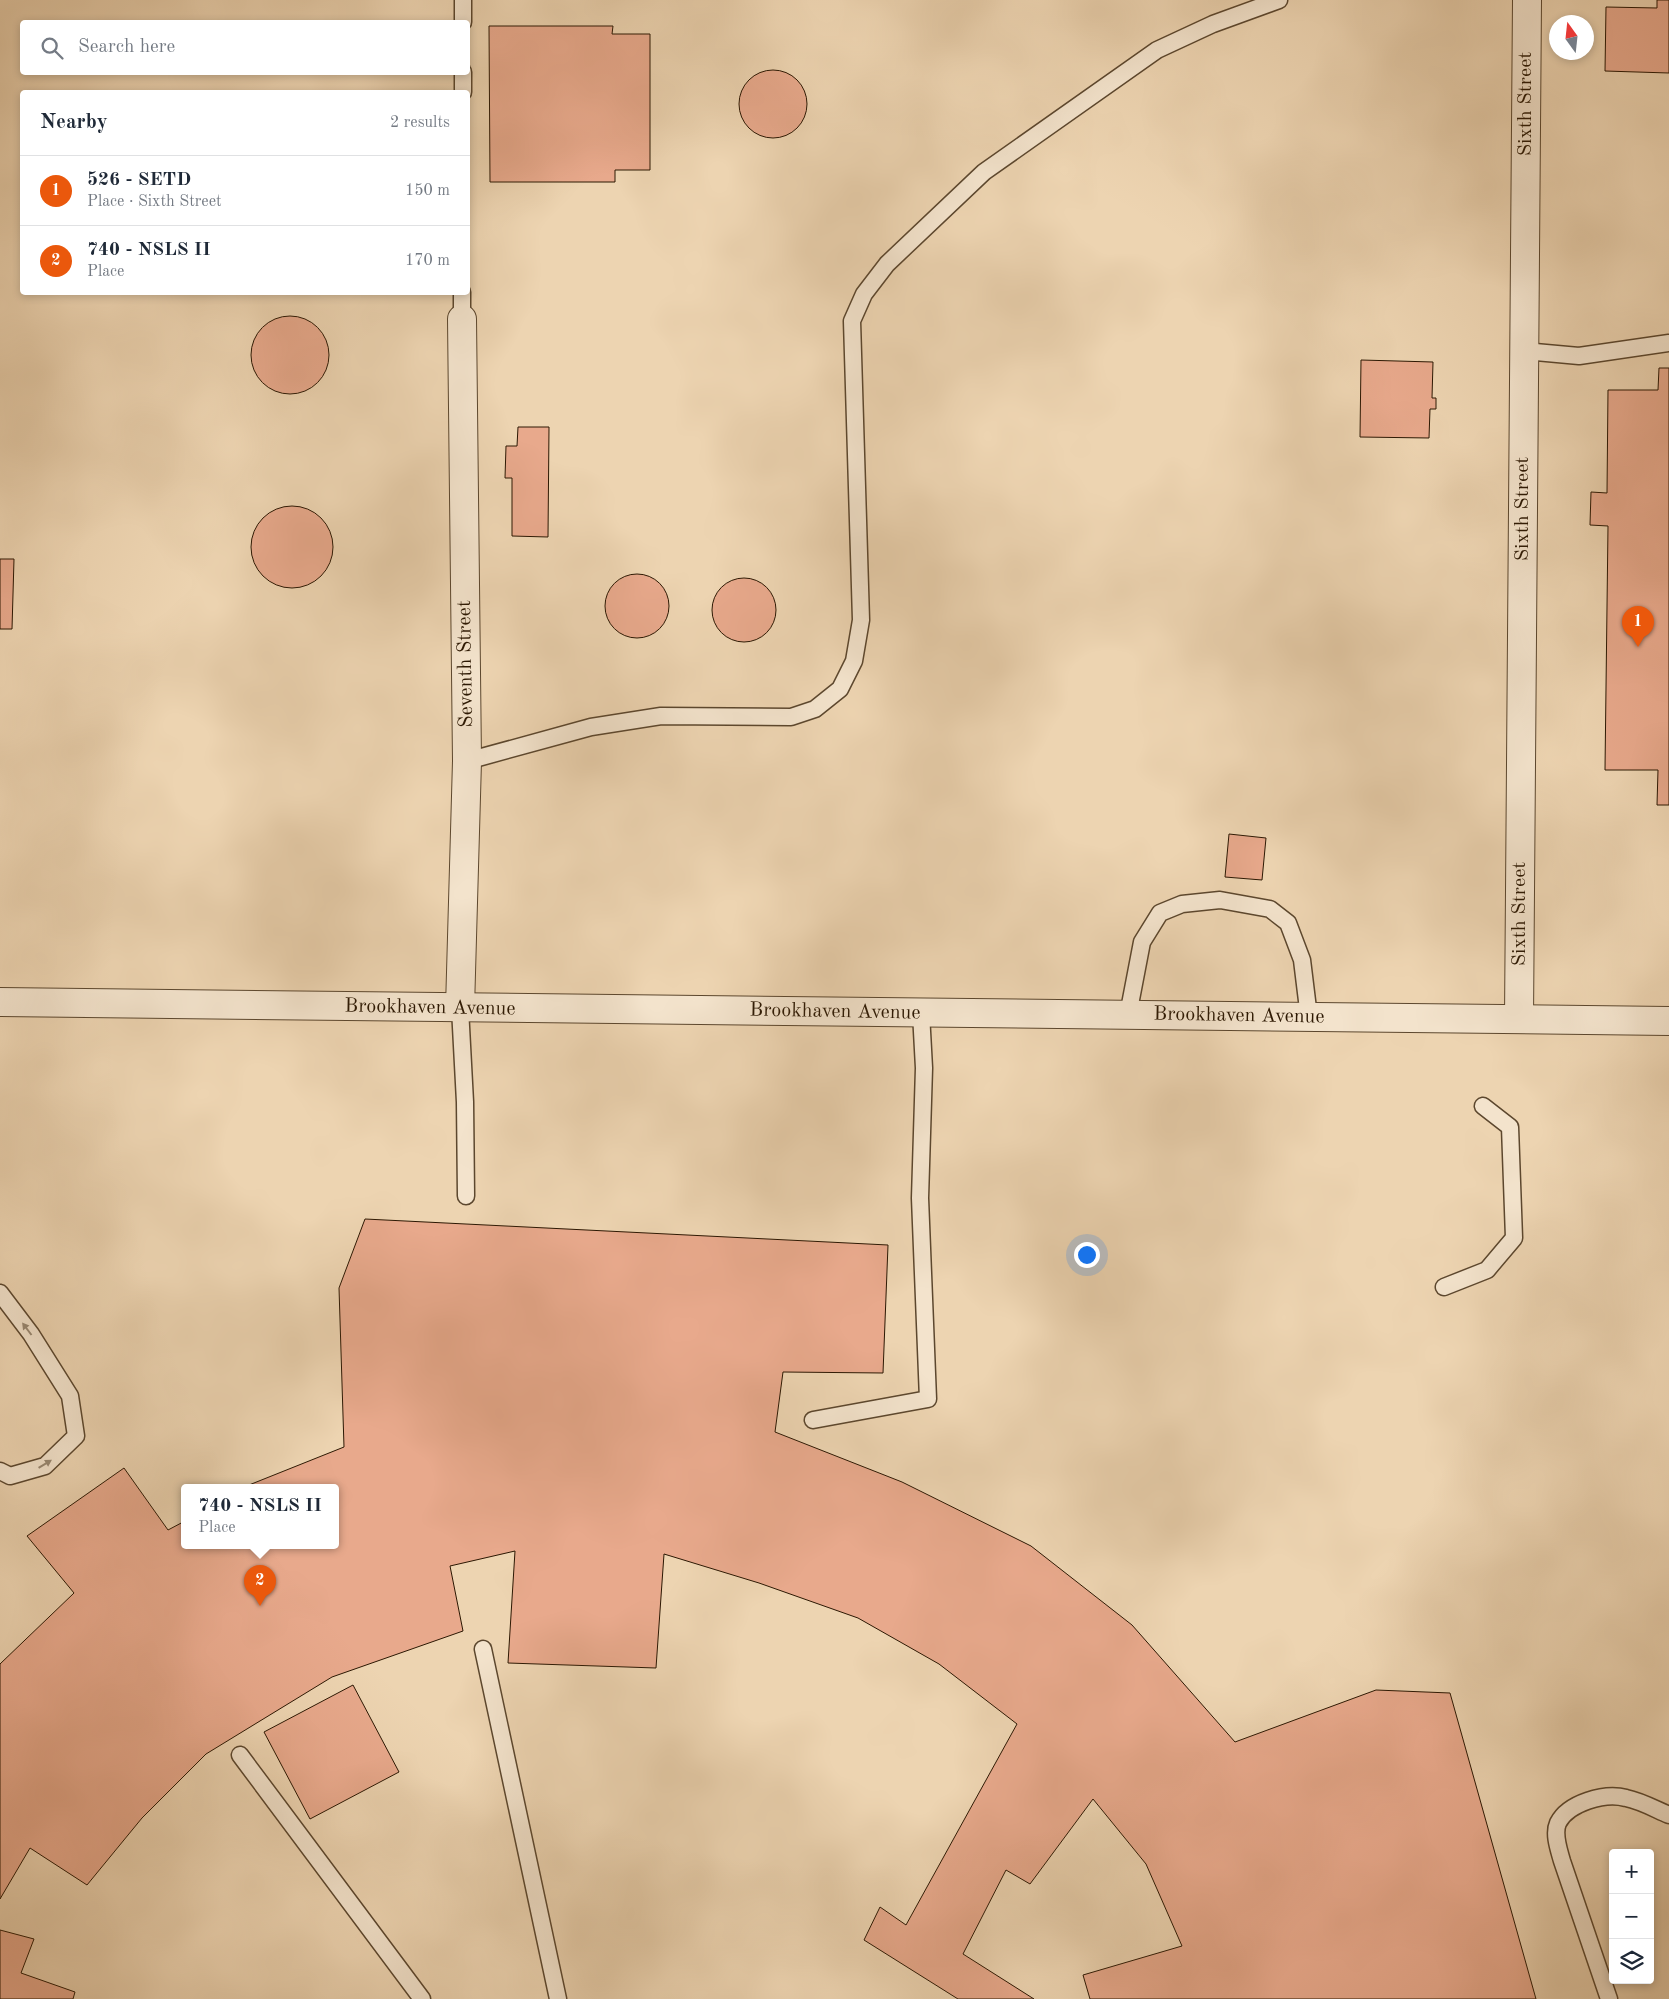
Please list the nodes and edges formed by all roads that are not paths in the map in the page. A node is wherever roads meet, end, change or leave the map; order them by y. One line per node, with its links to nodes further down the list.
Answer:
1 (463, 0): 4 (lane)
2 (1279, 0): 10 (lane)
3 (1527, 0): 9 (street, Sixth Street)
4 (463, 20)
5 (463, 75): 6 (lane)
6 (462, 90)
7 (462, 306): 10 (street, Seventh Street)
8 (1669, 343): 9 (lane)
9 (1524, 351): 16 (street, Sixth Street)
10 (467, 761): 12 (street, Seventh Street)
11 (0, 1002): 12 (street, Brookhaven Avenue)
12 (460, 1008): 13 (street, Brookhaven Avenue); 19 (lane)
13 (921, 1013): 14 (street, Brookhaven Avenue); 22 (lane)
14 (1128, 1015): 15 (street, Brookhaven Avenue); 15 (lane)
15 (1309, 1017): 16 (street, Brookhaven Avenue)
16 (1519, 1019): 17 (street, Brookhaven Avenue)
17 (1669, 1021)
18 (1483, 1106): 20 (lane)
19 (466, 1196)
20 (1444, 1287)
21 (0, 1294): 23 (lane, one-way to 21)
22 (813, 1420)
23 (0, 1471)
24 (483, 1649): 28 (lane)
25 (240, 1755): 27 (lane)
26 (1669, 1815): 29 (lane)
27 (422, 1999)
28 (558, 1999)
29 (1609, 1999)

